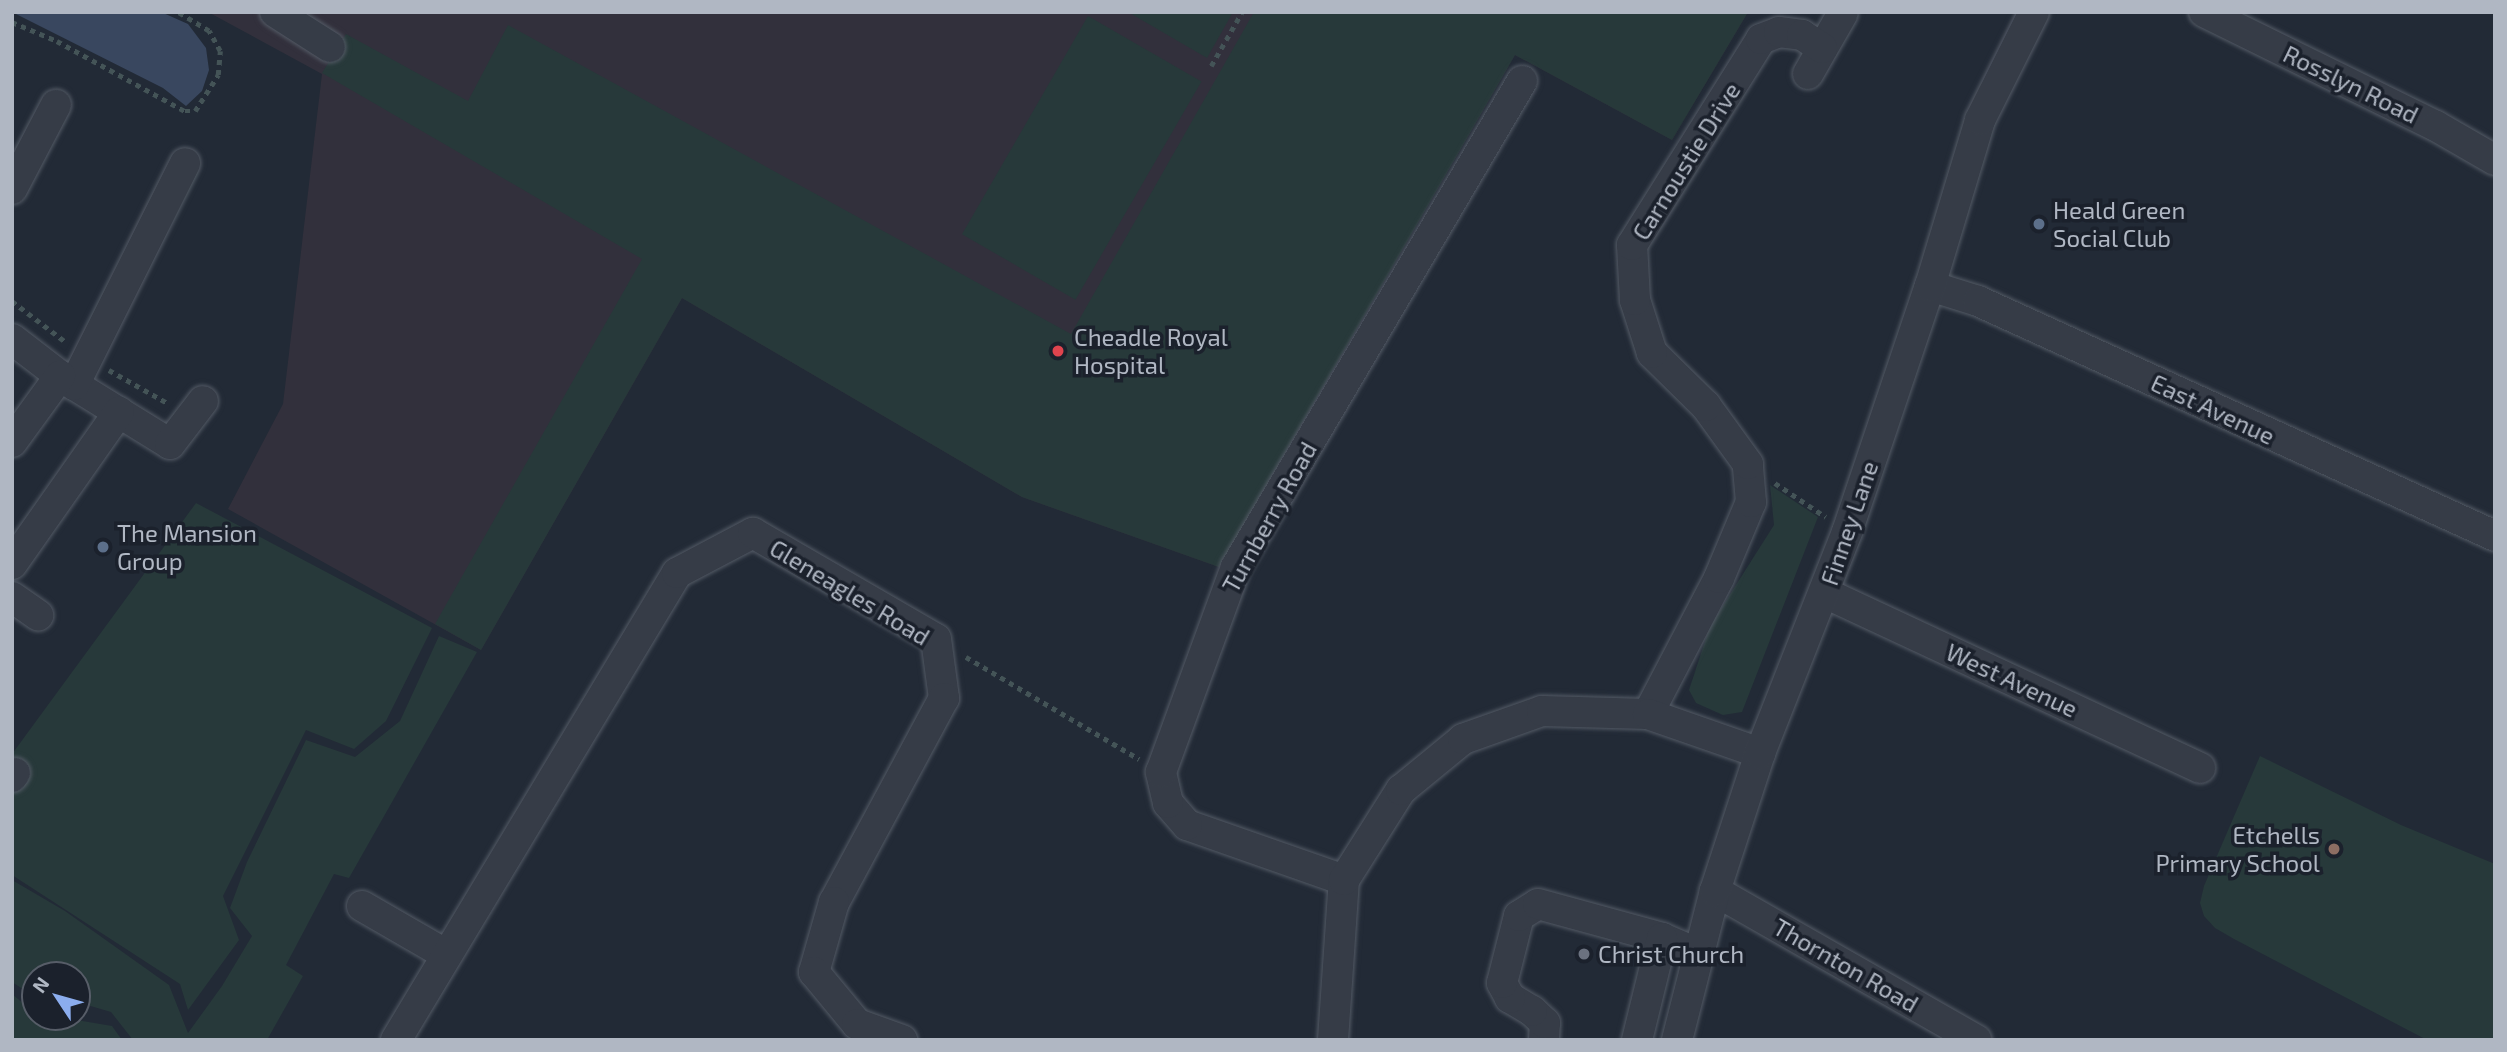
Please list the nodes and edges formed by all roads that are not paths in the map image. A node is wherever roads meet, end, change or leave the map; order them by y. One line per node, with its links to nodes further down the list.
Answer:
1 (275, 12): 5 (street)
2 (2034, 12): 11 (street, Finney Lane)
3 (2204, 12): 8 (street, Rosslyn Road)
4 (1843, 13): 22 (street, Carnoustie Drive)
5 (330, 47)
6 (1522, 80): 25 (street, Turnberry Road)
7 (56, 105): 10 (street)
8 (2495, 160)
9 (185, 163): 13 (street)
10 (12, 189)
11 (1930, 286): 17 (street, East Avenue); 19 (street, Finney Lane)
12 (12, 339): 13 (street)
13 (67, 380): 15 (street); 16 (street)
14 (203, 401): 15 (street)
15 (119, 412): 18 (street)
16 (12, 442)
17 (2495, 536)
18 (12, 564)
19 (1825, 593): 23 (street, Finney Lane); 24 (street, West Avenue)
20 (12, 597): 21 (street)
21 (38, 615)
22 (1648, 714): 23 (street); 25 (street)
23 (1760, 753): 26 (street, Finney Lane)
24 (2200, 768)
25 (1344, 880): 33 (street)
26 (1715, 891): 30 (street, Finney Lane); 37 (street, Thornton Road)
27 (362, 906): 29 (street)
28 (1662, 938): 30 (street); 34 (street); 35 (street)
29 (445, 954): 31 (street, Gleneagles Road); 32 (street, Gleneagles Road)
30 (1699, 954): 36 (street, Finney Lane)
31 (396, 1040)
32 (902, 1040)
33 (1333, 1040)
34 (1544, 1040)
35 (1637, 1040)
36 (1677, 1040)
37 (1976, 1040)

